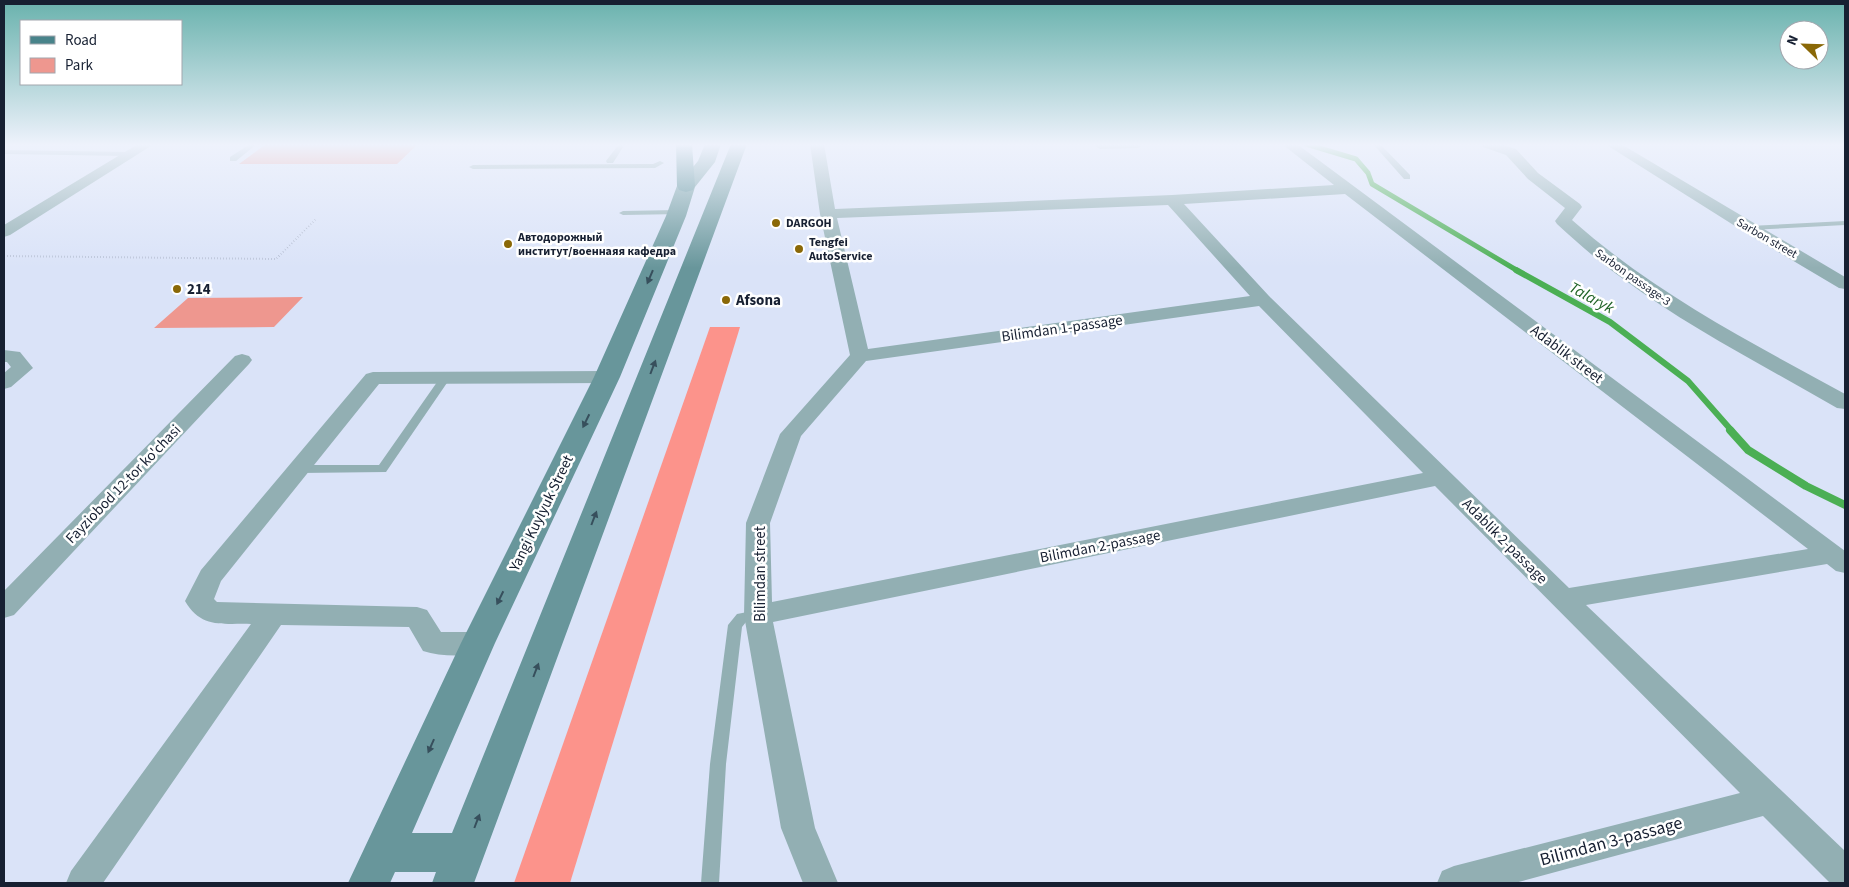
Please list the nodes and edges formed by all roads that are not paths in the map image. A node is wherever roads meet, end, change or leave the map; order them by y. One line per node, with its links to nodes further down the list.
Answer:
1 (79, 185): 15 (street)
2 (684, 185): 10 (main road, Yangi Kuylyuk Street)
3 (723, 185): 35 (main road, one-way to 3)
4 (824, 185): 12 (street)
5 (1343, 185): 8 (street, Adablik street)
6 (1545, 185): 24 (street, Sarbon passage-3)
7 (1680, 185): 14 (street, Sarbon street)
8 (1348, 189): 9 (street); 27 (street, Adablik street)
9 (1172, 200): 12 (street); 17 (street, Аdаblik 2-passage)
10 (678, 212): 11 (lane); 22 (main road, Yangi Kuylyuk Street, one-way to 22)
11 (622, 213)
12 (828, 214): 19 (street)
13 (1845, 222): 14 (lane)
14 (1749, 228): 16 (street, Sarbon street)
15 (4, 232)
16 (1845, 284)
17 (1263, 300): 19 (street, Bilimdan 1-passage); 26 (street, Аdаblik 2-passage)
18 (4, 356): 23 (street)
19 (860, 356): 31 (street, Bilimdan street)
20 (242, 360): 29 (street, Fayziobod 12-tor ko'chasi)
21 (446, 377): 22 (street); 25 (street); 25 (lane)
22 (607, 377): 32 (main road, Yangi Kuylyuk Street, one-way to 32)
23 (4, 383)
24 (1845, 403)
25 (300, 469): 30 (street)
26 (1442, 477): 28 (street, Аdаblik 2-passage); 31 (street, Bilimdan 2-passage)
27 (1838, 559): 28 (street)
28 (1563, 599): 33 (street, Аdаblik 2-passage)
29 (4, 608)
30 (273, 615): 32 (street); 37 (street)
31 (758, 615): 38 (lane); 39 (street, Bilimdan street)
32 (478, 643): 34 (main road, Yangi Kuylyuk Street, one-way to 34)
33 (1768, 800): 36 (street, Аdаblik 2-passage); 40 (street, Bilimdan 3-passage)
34 (376, 868): 35 (main road)
35 (459, 868)
36 (1845, 874)
37 (83, 883)
38 (710, 883)
39 (820, 883)
40 (1454, 883)

